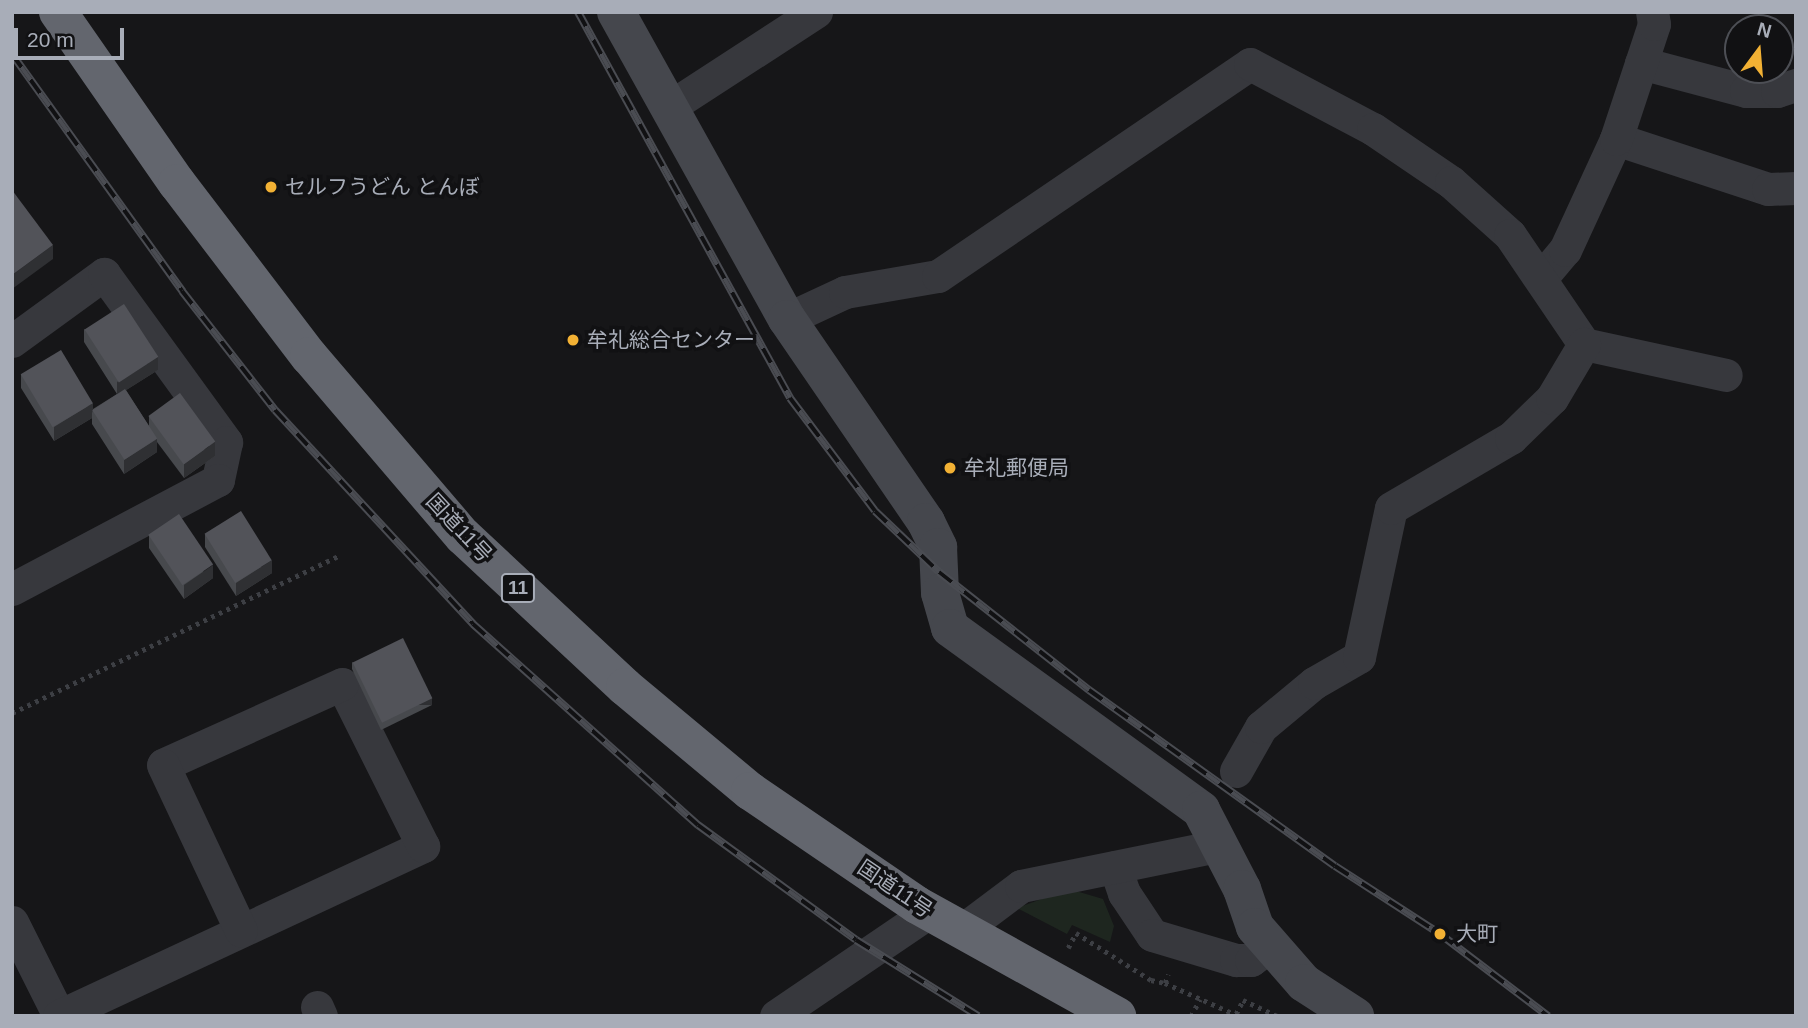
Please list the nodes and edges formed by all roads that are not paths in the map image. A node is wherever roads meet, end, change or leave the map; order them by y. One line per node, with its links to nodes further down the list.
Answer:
1 (58, 12): 20 (highway, 国道11号 / 11)
2 (616, 12): 7 (street)
3 (816, 12): 7 (street)
4 (1659, 16): 5 (street)
5 (1641, 63): 6 (street); 8 (street)
6 (1796, 85)
7 (671, 106): 11 (street)
8 (1616, 139): 9 (street); 10 (street)
9 (1796, 188)
10 (1542, 277): 11 (street); 13 (street)
11 (787, 319): 17 (street)
12 (12, 341): 15 (street)
13 (1584, 344): 14 (street); 16 (street)
14 (1726, 375)
15 (12, 589)
16 (1236, 771)
17 (1218, 846): 18 (street); 22 (street)
18 (1115, 867): 20 (street); 22 (street)
19 (12, 922): 23 (street)
20 (945, 922): 24 (street); 25 (highway, 国道11号 / 11)
21 (240, 931): 21 (street); 23 (street)
22 (1270, 946): 26 (street)
23 (59, 1016)
24 (776, 1016)
25 (1117, 1016)
26 (1354, 1016)

